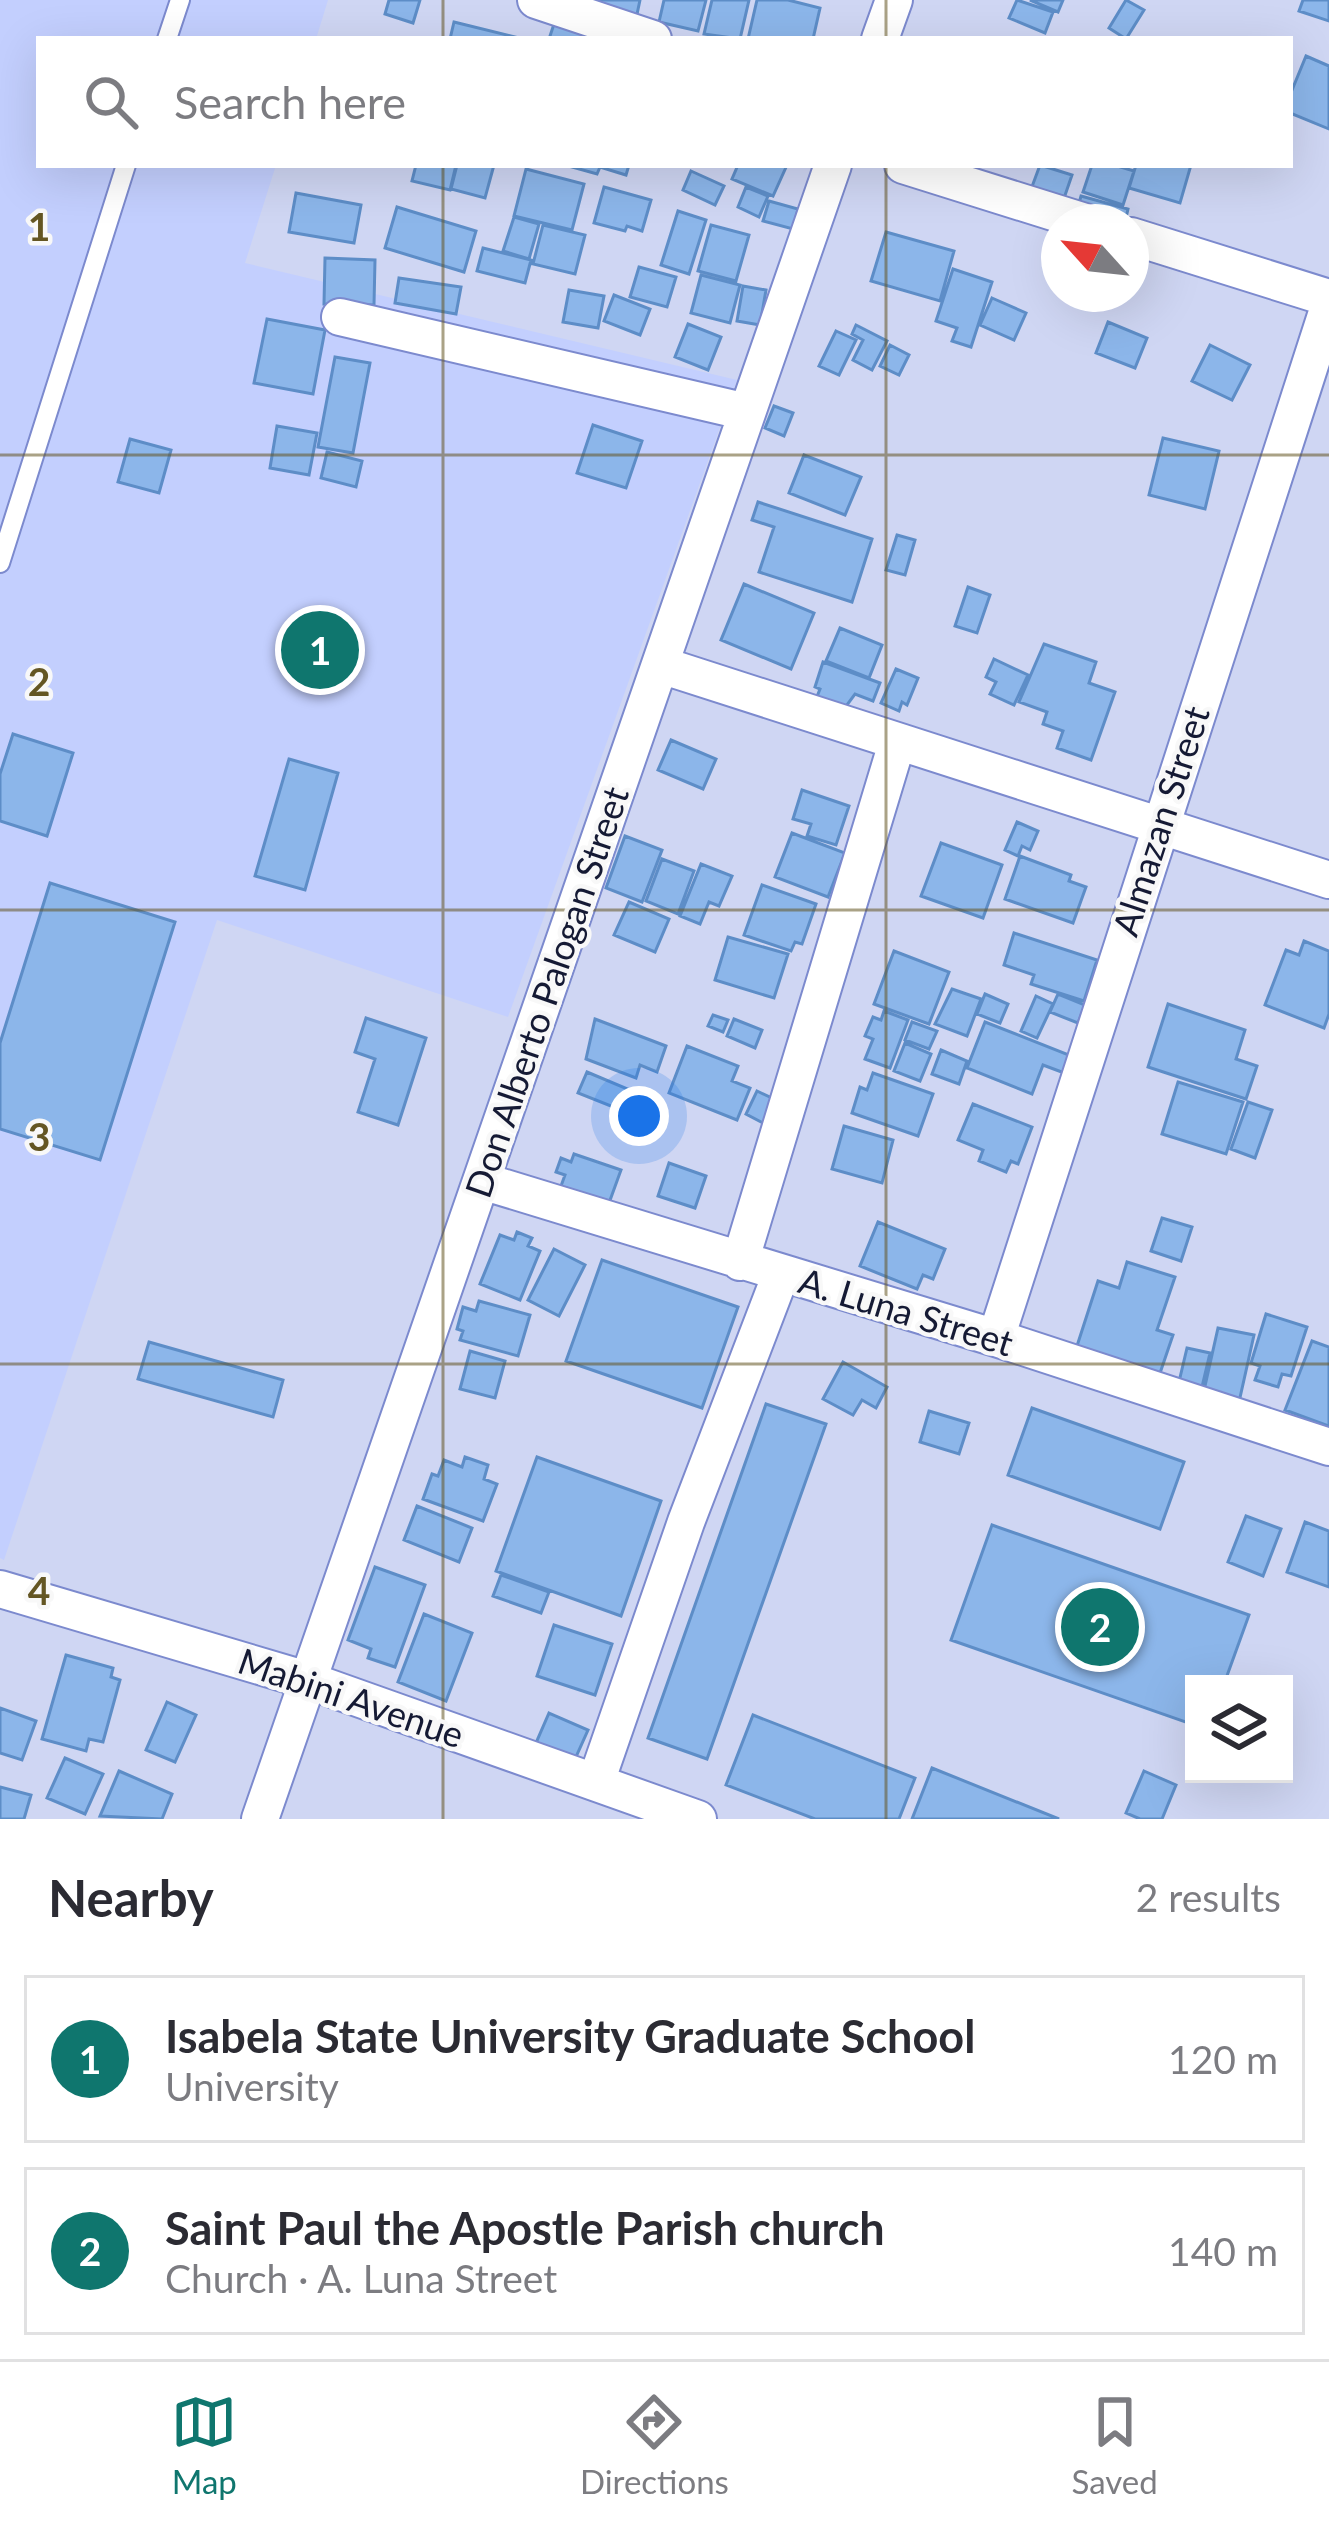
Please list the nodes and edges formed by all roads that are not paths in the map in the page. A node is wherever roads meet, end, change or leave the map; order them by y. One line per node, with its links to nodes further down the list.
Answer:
1 (180, 0): 4 (lane)
2 (536, 0): 5 (street)
3 (894, 0): 6 (street)
4 (168, 36)
5 (644, 36)
6 (881, 36)
7 (125, 168): 15 (lane)
8 (832, 168): 14 (street, Don Alberto Palogan Street)
9 (913, 168): 10 (street)
10 (1041, 208)
11 (1149, 242): 12 (street)
12 (1329, 302): 18 (street, Almazan Street)
13 (340, 317): 14 (street)
14 (747, 412): 16 (street, Don Alberto Palogan Street)
15 (0, 562)
16 (661, 665): 17 (street); 20 (street, Don Alberto Palogan Street)
17 (897, 743): 18 (street); 21 (street)
18 (1159, 824): 19 (street); 23 (street, Almazan Street)
19 (1329, 880)
20 (482, 1181): 21 (street, A. Luna Street); 26 (street, Don Alberto Palogan Street)
21 (740, 1262): 22 (street, A. Luna Street)
22 (781, 1274): 23 (street, A. Luna Street); 27 (street)
23 (996, 1338): 24 (street, A. Luna Street)
24 (1329, 1448)
25 (0, 1588): 26 (street, Mabini Avenue)
26 (307, 1679): 27 (street, Mabini Avenue); 28 (street, Don Alberto Palogan Street)
27 (596, 1782): 29 (street, Mabini Avenue)
28 (260, 1819)
29 (698, 1819)

